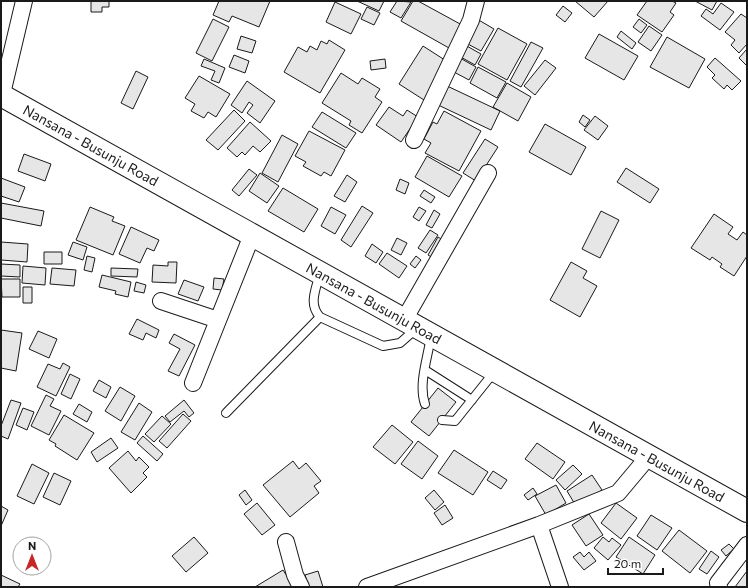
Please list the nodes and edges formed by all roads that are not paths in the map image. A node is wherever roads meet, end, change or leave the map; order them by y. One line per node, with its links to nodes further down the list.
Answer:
1 (24, 1): 3 (street)
2 (476, 1): 4 (street)
3 (1, 96): 6 (main road, Nansana - Busunju Road)
4 (414, 140)
5 (488, 173): 11 (street)
6 (252, 235): 7 (main road, Nansana - Busunju Road); 10 (street)
7 (320, 273): 9 (lane); 11 (main road, Nansana - Busunju Road)
8 (161, 301): 10 (street)
9 (320, 317): 11 (lane); 17 (lane)
10 (218, 320): 14 (street)
11 (418, 327): 12 (lane); 13 (main road, Nansana - Busunju Road)
12 (425, 370): 15 (lane); 16 (lane)
13 (496, 371): 15 (lane); 19 (main road, Nansana - Busunju Road)
14 (193, 383)
15 (472, 400): 18 (lane)
16 (425, 404)
17 (226, 413)
18 (442, 420)
19 (649, 456): 20 (main road, Nansana - Busunju Road); 21 (street)
20 (747, 511)
21 (539, 524): 25 (street); 26 (street)
22 (286, 542): 24 (street)
23 (747, 545): 27 (street)
24 (301, 587)
25 (367, 587)
26 (560, 587)
27 (719, 587)

